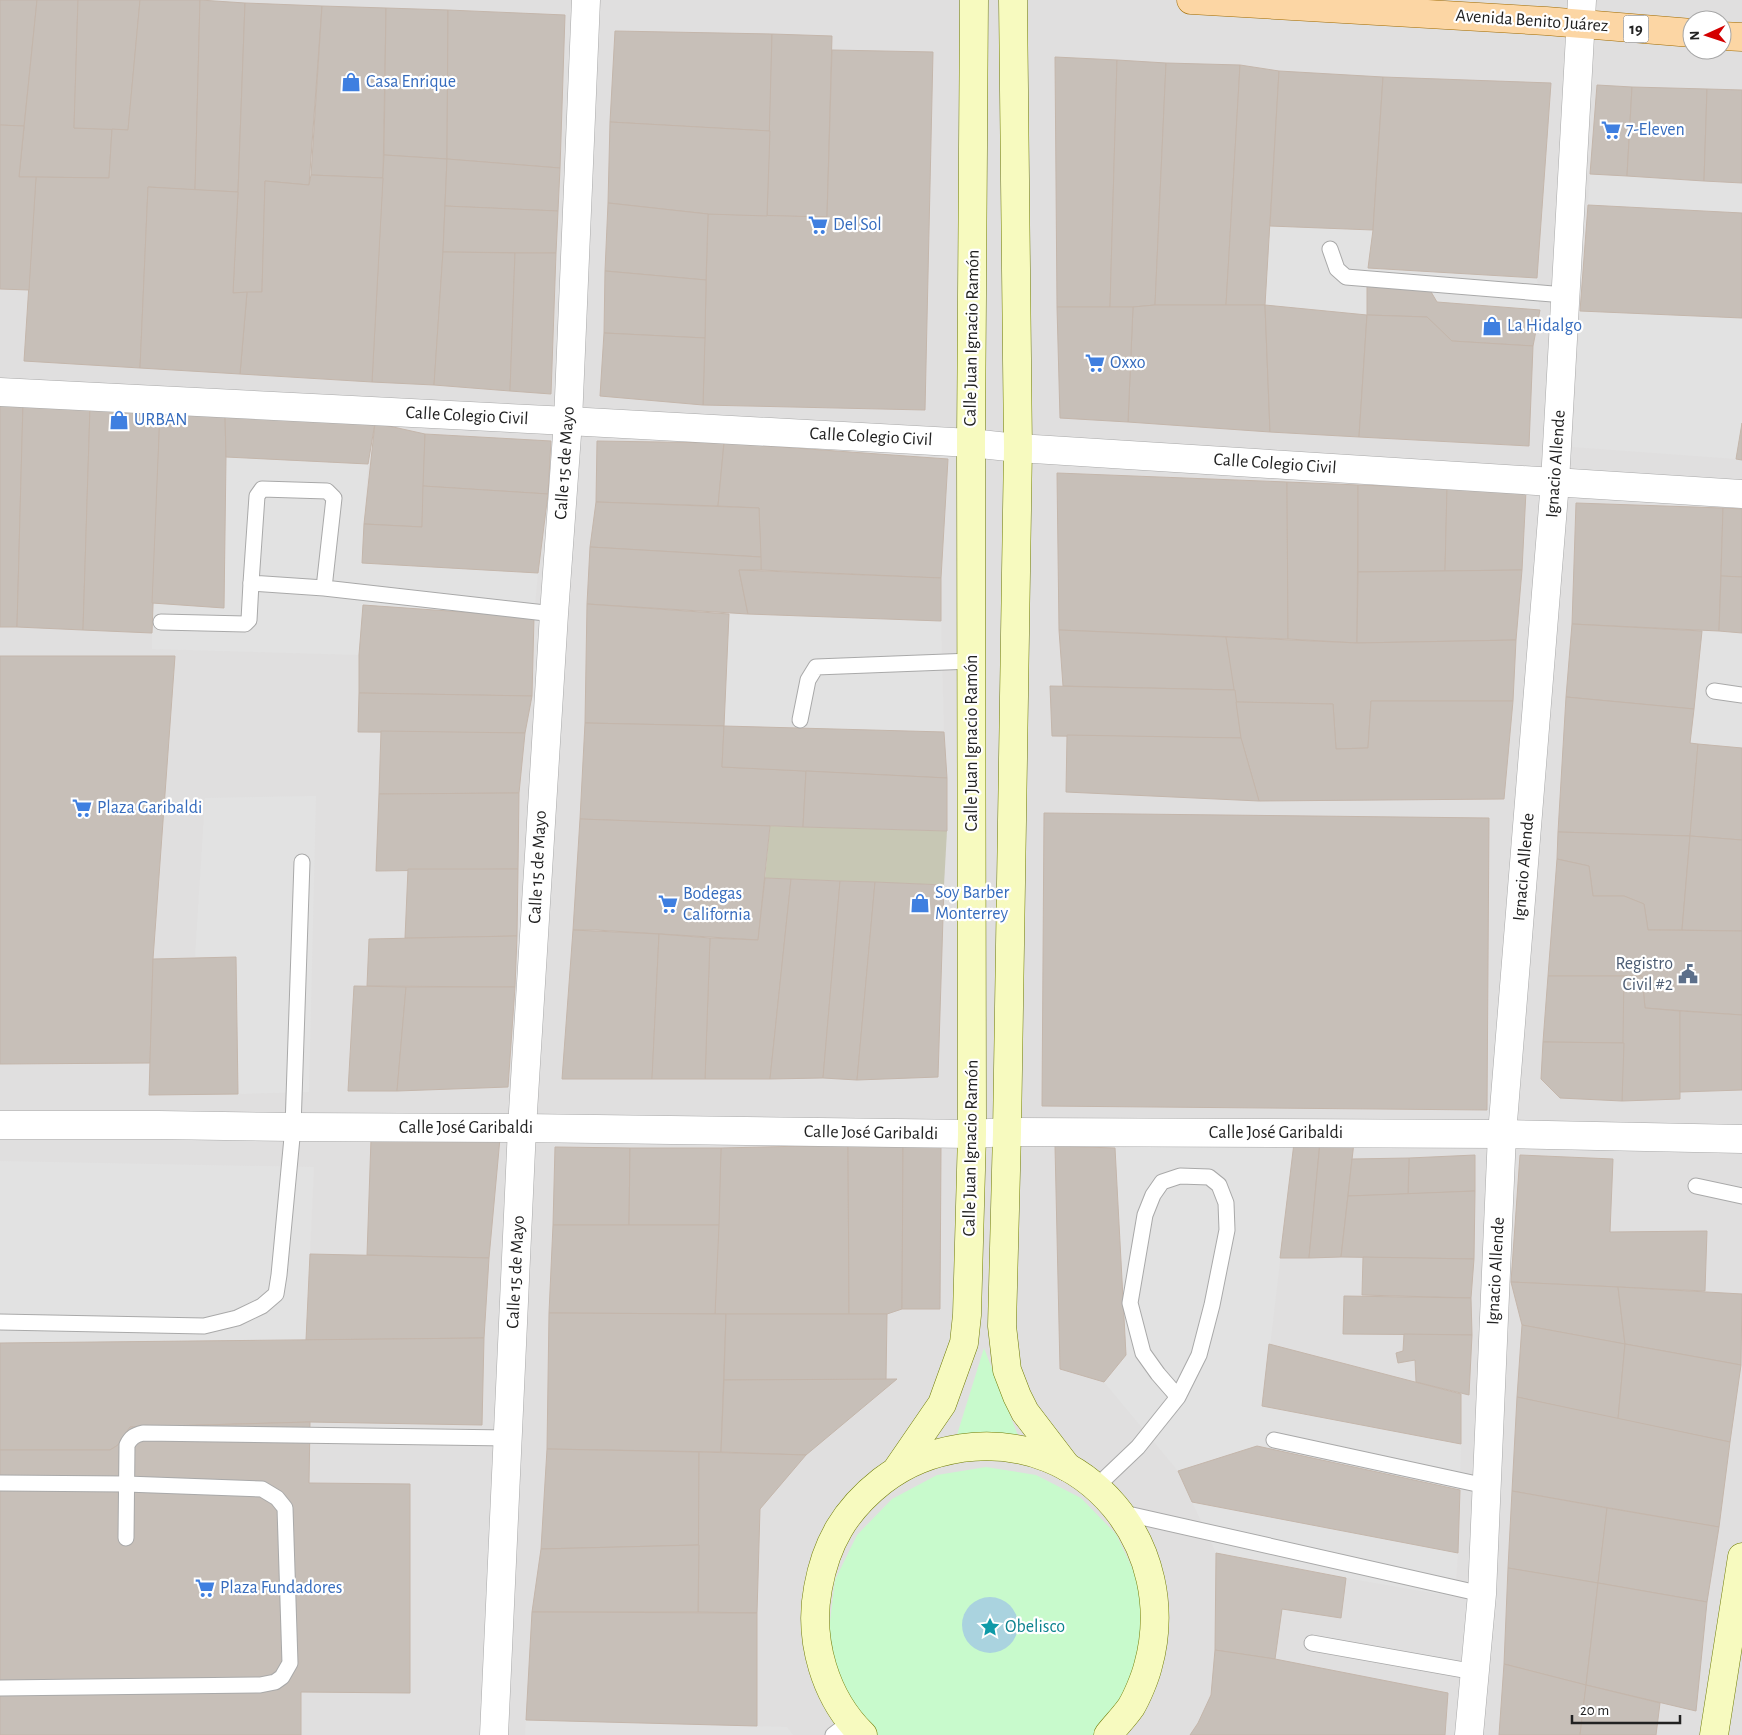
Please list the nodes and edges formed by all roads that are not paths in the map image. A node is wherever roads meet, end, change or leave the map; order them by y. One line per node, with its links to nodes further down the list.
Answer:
1 (586, 0): 10 (street, Calle 15 de Mayo)
2 (974, 0): 11 (street, Calle Juan Ignacio Ramón)
3 (1013, 0): 12 (street, Calle Juan Ignacio Ramón)
4 (1191, 0): 5 (main road, Avenida Benito Juárez / 19)
5 (1581, 12): 6 (main road, Avenida Benito Juárez / 19); 8 (street, Ignacio Allende)
6 (1682, 31)
7 (1330, 249): 8 (lane)
8 (1565, 295): 13 (street, Ignacio Allende)
9 (0, 392): 10 (street, Calle Colegio Civil)
10 (568, 421): 11 (street, Calle Colegio Civil); 17 (street, Calle 15 de Mayo)
11 (971, 443): 12 (street, Calle Colegio Civil); 19 (street, Calle Juan Ignacio Ramón)
12 (1018, 448): 13 (street, Calle Colegio Civil); 27 (street, Calle Juan Ignacio Ramón)
13 (1555, 482): 14 (street, Calle Colegio Civil); 29 (street, Ignacio Allende)
14 (1742, 494)
15 (251, 583): 16 (lane); 16 (lane); 18 (lane)
16 (324, 588): 17 (lane)
17 (554, 614): 26 (street, Calle 15 de Mayo)
18 (161, 622)
19 (972, 661): 22 (lane); 28 (street, Calle Juan Ignacio Ramón)
20 (1714, 691): 21 (lane)
21 (1742, 695)
22 (800, 720)
23 (302, 862): 25 (lane)
24 (0, 1125): 25 (street, Calle José Garibaldi)
25 (293, 1127): 26 (street, Calle José Garibaldi); 33 (lane)
26 (522, 1128): 28 (street, Calle José Garibaldi); 35 (street, Calle 15 de Mayo)
27 (1007, 1132): 28 (street, Calle José Garibaldi); 29 (street, Calle José Garibaldi); 37 (street, Calle Juan Ignacio Ramón)
28 (972, 1134): 38 (street, Calle Juan Ignacio Ramón)
29 (1502, 1134): 30 (street, Calle José Garibaldi); 41 (street, Ignacio Allende)
30 (1742, 1140)
31 (1696, 1186): 32 (lane)
32 (1742, 1196)
33 (0, 1322)
34 (1178, 1397): 34 (lane); 42 (lane)
35 (509, 1438): 40 (lane); 51 (street, Calle 15 de Mayo)
36 (1274, 1440): 41 (lane)
37 (1067, 1466): 38 (street); 42 (street)
38 (898, 1468): 50 (street)
39 (0, 1483): 40 (lane)
40 (126, 1484): 44 (lane); 49 (lane)
41 (1486, 1486): 46 (street, Ignacio Allende)
42 (1096, 1487): 43 (street)
43 (1119, 1512): 46 (lane); 52 (street)
44 (126, 1538)
45 (1742, 1557): 54 (street)
46 (1482, 1594): 48 (street, Ignacio Allende)
47 (1312, 1643): 48 (lane)
48 (1475, 1672): 53 (street, Ignacio Allende)
49 (0, 1688)
50 (848, 1731)
51 (494, 1735)
52 (1108, 1735)
53 (1469, 1735)
54 (1718, 1735)

